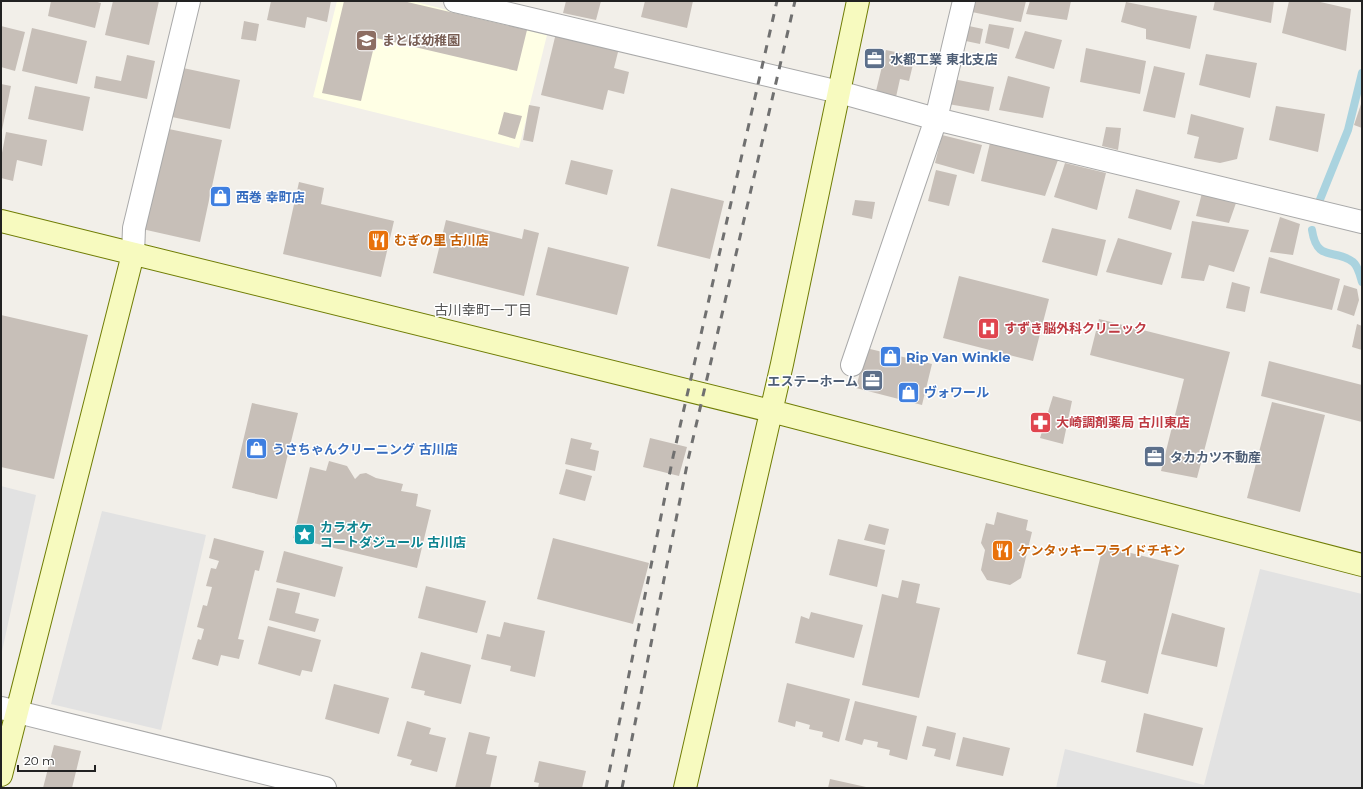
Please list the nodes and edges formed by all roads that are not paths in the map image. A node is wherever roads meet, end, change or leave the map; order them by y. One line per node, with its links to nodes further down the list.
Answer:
1 (190, 1): 9 (street)
2 (455, 1): 5 (street)
3 (858, 1): 5 (street)
4 (964, 1): 6 (street)
5 (839, 92): 6 (street); 11 (street)
6 (936, 119): 8 (street); 10 (street)
7 (1, 221): 9 (street)
8 (1362, 222)
9 (133, 254): 11 (street); 13 (street)
10 (852, 364)
11 (771, 411): 12 (street); 16 (street)
12 (1362, 566)
13 (9, 710): 14 (street); 15 (street)
14 (1, 775)
15 (325, 788)
16 (685, 788)

